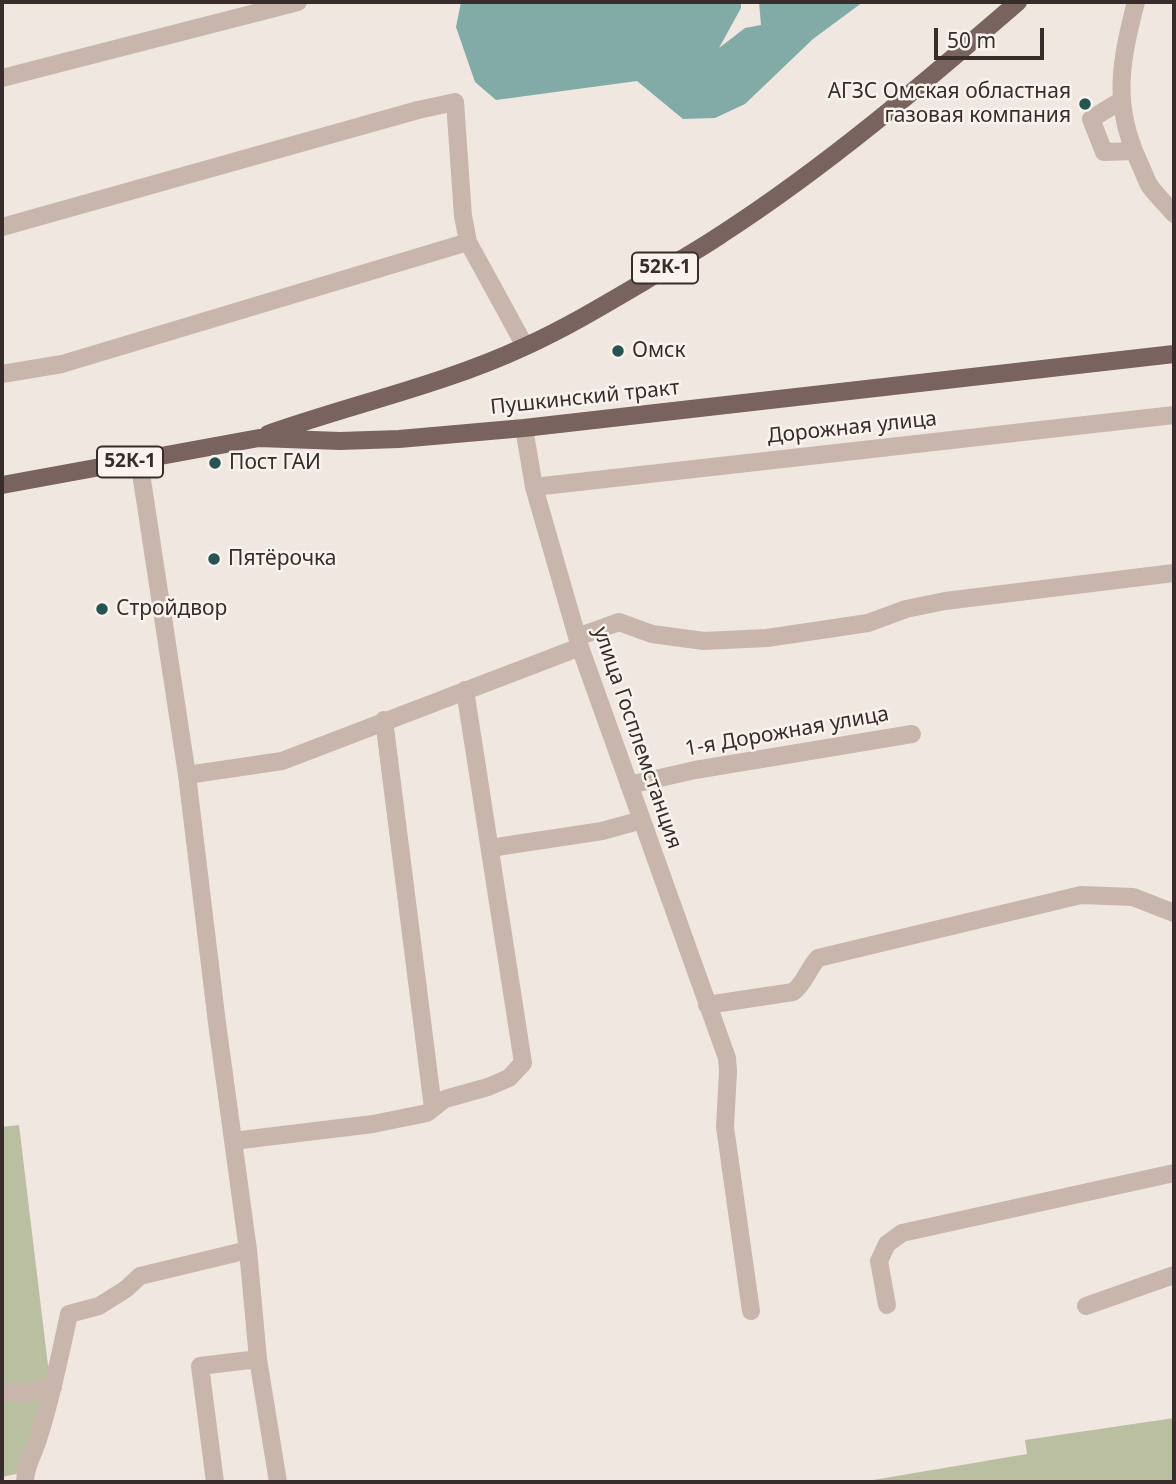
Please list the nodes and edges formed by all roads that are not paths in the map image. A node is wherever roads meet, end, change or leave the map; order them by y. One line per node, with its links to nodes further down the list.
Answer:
1 (298, 2): 4 (street)
2 (1018, 2): 10 (main road, 52К-1)
3 (1136, 2): 5 (street)
4 (2, 78)
5 (1122, 100): 6 (street); 6 (street)
6 (1134, 151): 7 (street)
7 (1174, 214)
8 (2, 227): 9 (street)
9 (468, 242): 10 (street); 12 (street)
10 (526, 346): 15 (main road, 52К-1)
11 (1174, 354): 14 (main road, Пушкинский тракт)
12 (2, 374)
13 (1174, 415): 18 (street, Дорожная улица)
14 (524, 428): 15 (main road, Пушкинский тракт); 18 (street, улица Госплемстанция)
15 (259, 438): 16 (main road, Пушкинский тракт / 52К-1)
16 (139, 460): 17 (main road, Пушкинский тракт / 52К-1); 24 (street)
17 (2, 485)
18 (534, 486): 20 (street, улица Госплемстанция)
19 (1174, 573): 20 (street)
20 (578, 642): 21 (street); 25 (street, улица Госплемстанция)
21 (466, 690): 22 (street); 27 (street)
22 (384, 720): 24 (street); 30 (street)
23 (912, 734): 25 (street, 1-я Дорожная улица)
24 (187, 775): 31 (street)
25 (629, 785): 26 (street, улица Госплемстанция)
26 (642, 820): 27 (street); 29 (street, улица Госплемстанция)
27 (490, 848): 30 (street)
28 (1174, 913): 29 (street)
29 (707, 1005): 37 (street, улица Госплемстанция)
30 (433, 1108): 31 (street)
31 (233, 1141): 33 (street)
32 (1174, 1173): 35 (street)
33 (248, 1250): 38 (street); 39 (street)
34 (1174, 1275): 36 (street)
35 (887, 1305)
36 (1086, 1306)
37 (751, 1311)
38 (258, 1359): 42 (street); 43 (street)
39 (53, 1387): 40 (street); 41 (street)
40 (2, 1393)
41 (25, 1482)
42 (215, 1482)
43 (278, 1482)

